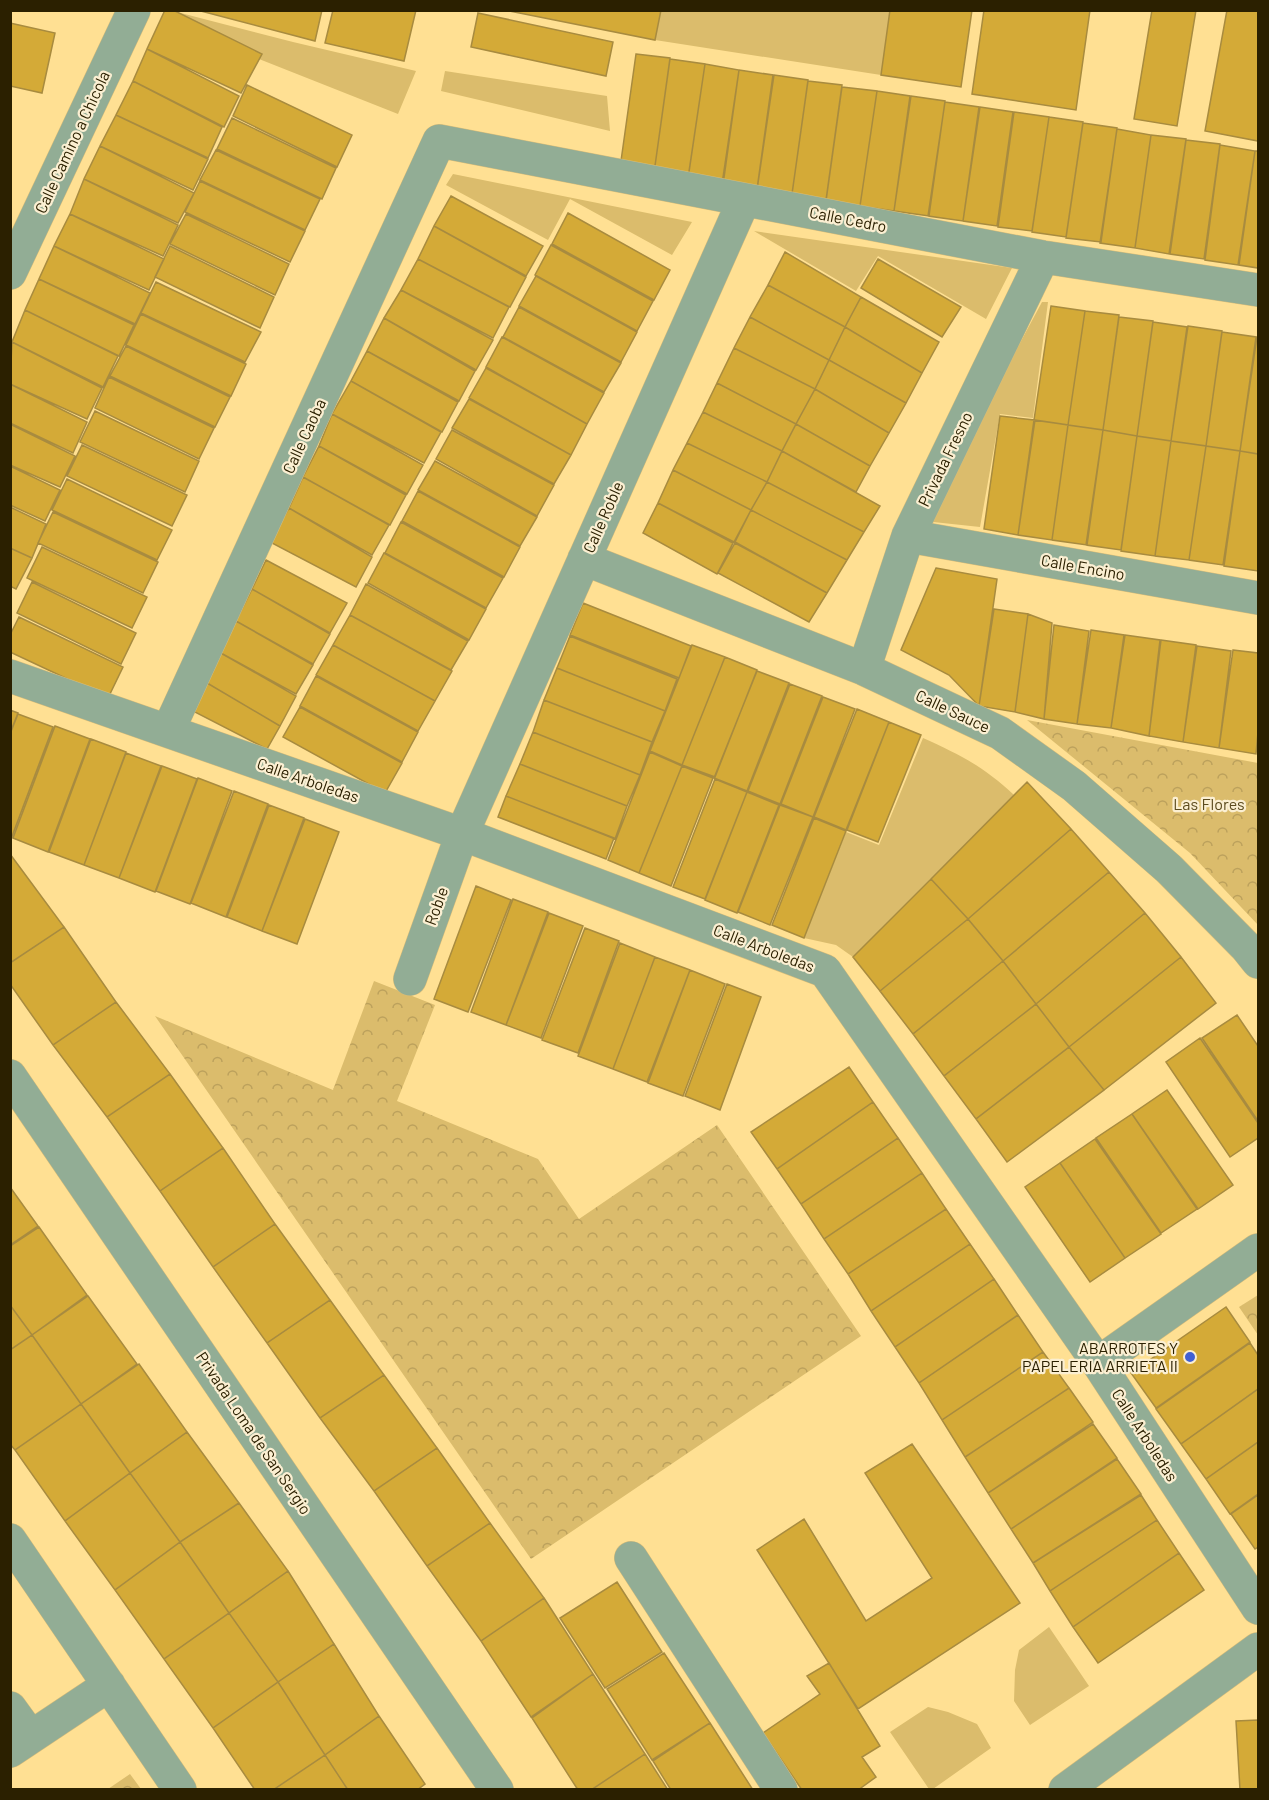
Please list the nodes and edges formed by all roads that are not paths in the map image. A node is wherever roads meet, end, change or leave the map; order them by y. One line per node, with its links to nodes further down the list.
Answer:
1 (126, 12): 5 (street, Calle Camino a Chicola)
2 (439, 141): 3 (street, Calle Cedro); 12 (street, Calle Caoba)
3 (744, 200): 4 (street, Calle Cedro); 8 (street, Calle Roble)
4 (1043, 257): 6 (street, Calle Cedro); 7 (street, Privada Fresno)
5 (10, 273)
6 (1258, 290)
7 (908, 536): 9 (street, Calle Encino); 10 (street, Privada Fresno)
8 (584, 558): 10 (street, Calle Sauce); 13 (street, Calle Roble)
9 (1258, 598)
10 (864, 669): 14 (street, Calle Sauce)
11 (10, 676): 12 (street, Calle Arboledas)
12 (168, 731): 13 (street, Calle Arboledas)
13 (462, 834): 15 (street, Roble); 18 (street, Calle Arboledas)
14 (1258, 962)
15 (410, 979)
16 (10, 1076): 27 (street, Privada Loma de San Sergio)
17 (1258, 1250): 18 (street)
18 (1098, 1363): 21 (street, Calle Arboledas)
19 (10, 1540): 23 (street)
20 (631, 1558): 28 (street)
21 (1258, 1608)
22 (1258, 1650): 29 (street)
23 (109, 1684): 25 (street); 26 (street)
24 (10, 1708): 25 (street)
25 (21, 1744)
26 (180, 1790)
27 (497, 1790)
28 (781, 1790)
29 (1065, 1790)

